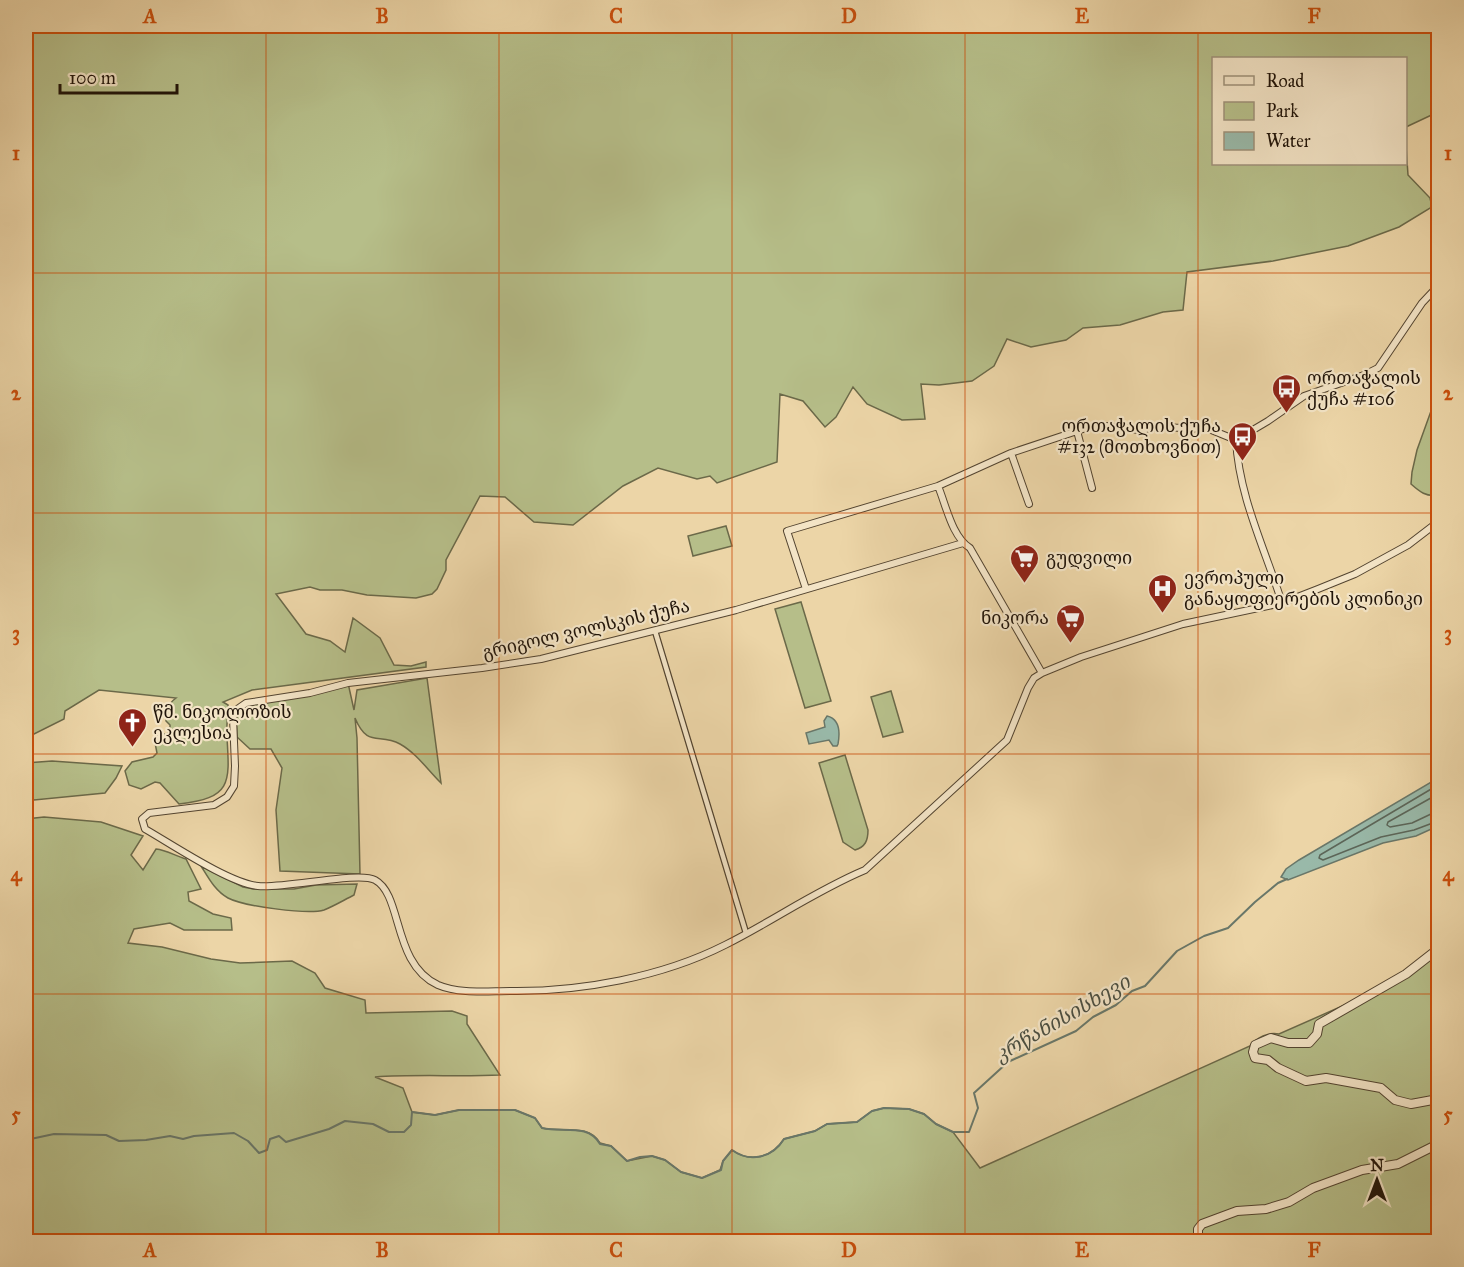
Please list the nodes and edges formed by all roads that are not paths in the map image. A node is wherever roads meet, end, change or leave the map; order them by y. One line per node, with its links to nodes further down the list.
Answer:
1 (1438, 286): 3 (street)
2 (1077, 431): 3 (street); 4 (street); 6 (street)
3 (1236, 440): 11 (street)
4 (1011, 453): 5 (street); 7 (street)
5 (938, 486): 9 (street); 10 (street)
6 (1092, 488)
7 (1029, 504)
8 (1438, 522): 11 (street)
9 (963, 543): 10 (street, გრიგოლ ვოლსკის ქუჩა); 13 (street)
10 (806, 589): 12 (street, გრიგოლ ვოლსკის ქუჩა)
11 (1282, 603): 13 (street)
12 (655, 631): 14 (street); 14 (street, გრიგოლ ვოლსკის ქუჩა)
13 (1042, 673): 14 (street)
14 (746, 933)
15 (1438, 949): 16 (street)
16 (1438, 1099)
17 (1438, 1144): 18 (street)
18 (1204, 1242)

